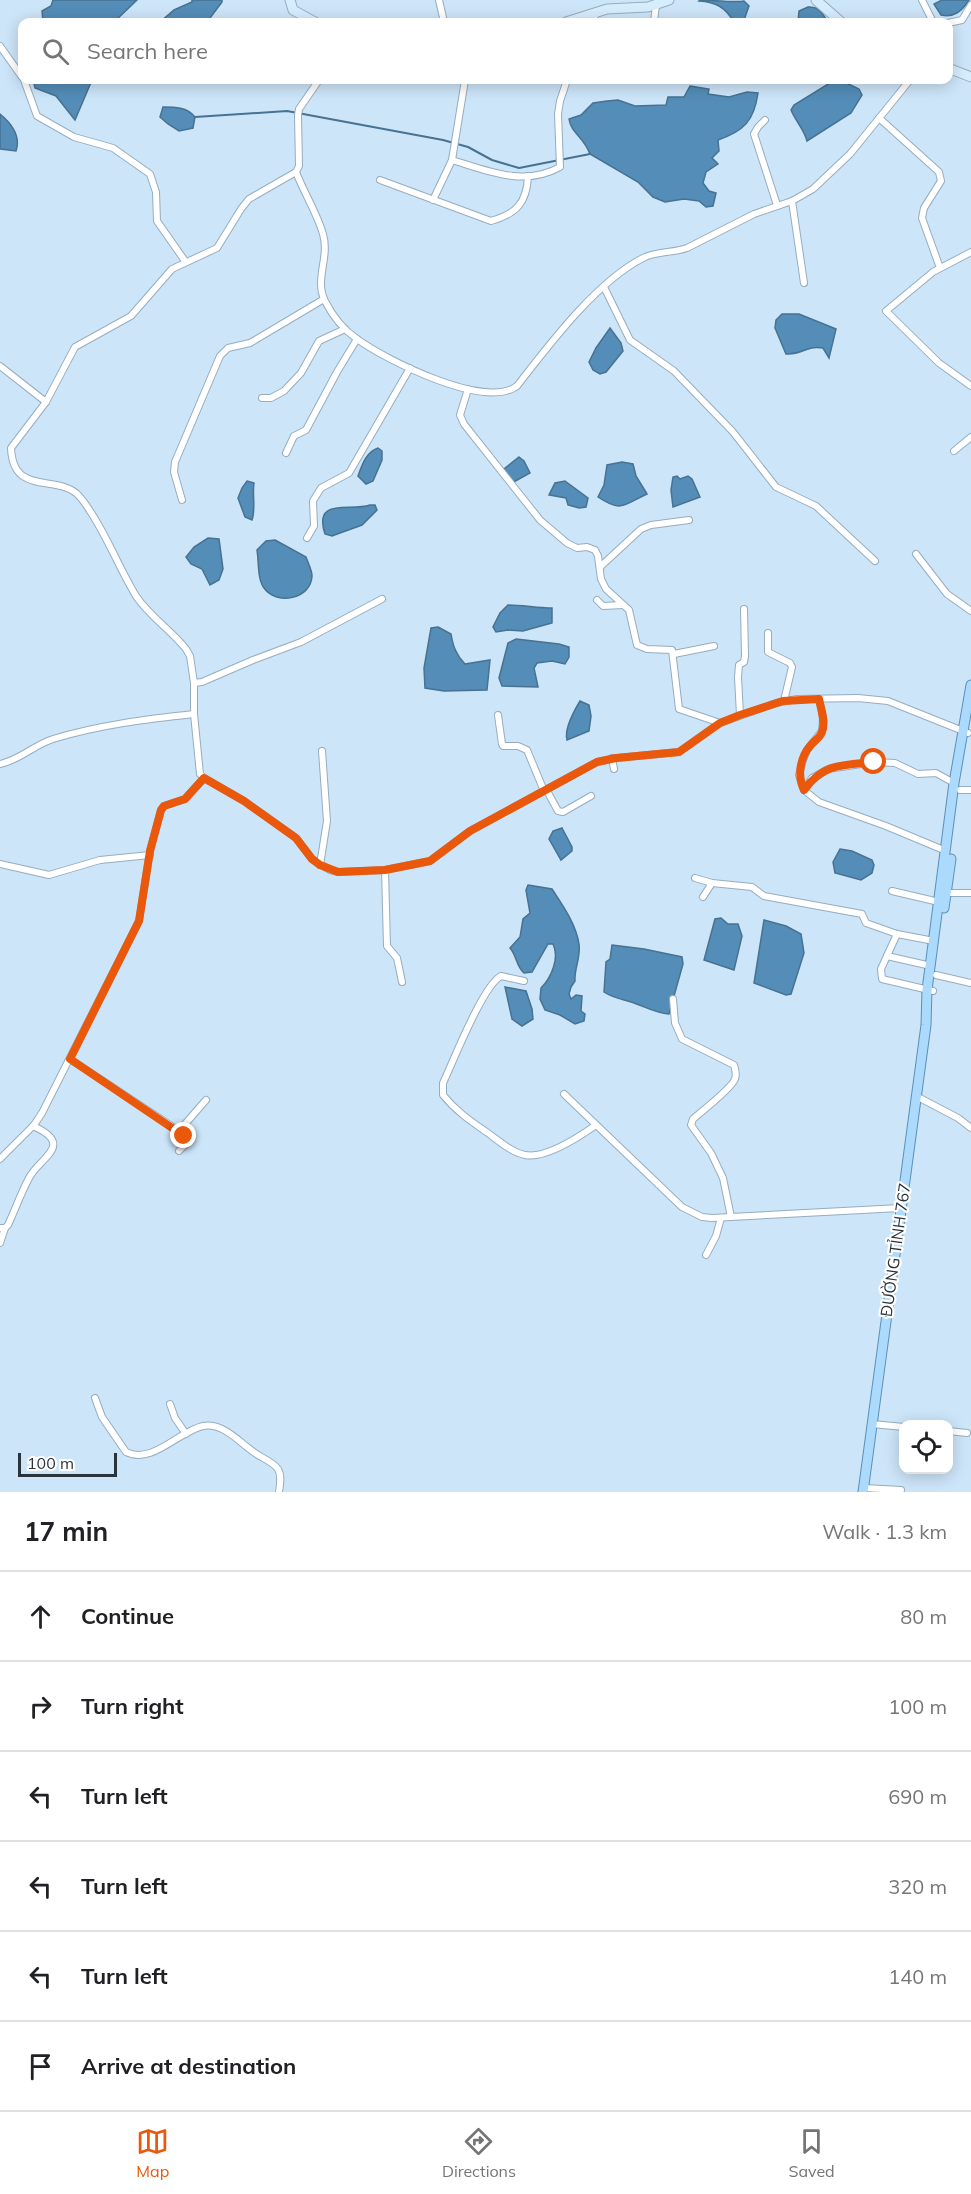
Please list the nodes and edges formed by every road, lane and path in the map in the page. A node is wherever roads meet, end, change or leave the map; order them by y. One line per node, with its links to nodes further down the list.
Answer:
1 (290, 0): 10 (street)
2 (439, 0): 11 (street)
3 (602, 0): 9 (street)
4 (669, 0): 7 (street)
5 (816, 0): 14 (street)
6 (922, 0): 15 (street)
7 (656, 5): 9 (street); 13 (street)
8 (971, 5): 16 (street)
9 (607, 9): 12 (street)
10 (308, 18)
11 (443, 18)
12 (594, 18)
13 (654, 18)
14 (836, 18)
15 (931, 18)
16 (953, 22)
17 (0, 46): 19 (street)
18 (953, 70): 20 (street)
19 (18, 71)
20 (971, 77)
21 (25, 84): 36 (street)
22 (316, 84): 29 (street)
23 (464, 84): 28 (street)
24 (566, 84): 30 (street)
25 (907, 84): 26 (street)
26 (879, 118): 33 (street); 37 (street)
27 (765, 120): 34 (street)
28 (452, 160): 30 (street); 32 (street)
29 (296, 172): 36 (street); 40 (street)
30 (528, 176): 32 (street)
31 (380, 180): 32 (street)
32 (433, 200)
33 (792, 201): 34 (street); 38 (street)
34 (777, 205): 39 (street)
35 (971, 252): 37 (street)
36 (185, 261): 48 (street)
37 (940, 268): 45 (street)
38 (804, 283)
39 (604, 288): 46 (street); 56 (street)
40 (324, 299): 41 (street); 52 (street)
41 (345, 329): 42 (street); 47 (street)
42 (357, 339): 44 (street); 51 (street)
43 (0, 366): 48 (street)
44 (410, 369): 46 (street); 54 (street)
45 (971, 386)
46 (468, 389): 57 (street)
47 (262, 398)
48 (46, 402): 66 (street)
49 (971, 437): 50 (street)
50 (954, 451)
51 (286, 453)
52 (182, 500)
53 (689, 520): 57 (street)
54 (308, 538)
55 (916, 554): 62 (street)
56 (875, 561)
57 (600, 567): 60 (street)
58 (382, 599): 66 (street)
59 (597, 600): 60 (street)
60 (624, 605): 65 (street)
61 (744, 609): 72 (street)
62 (971, 611)
63 (768, 633): 69 (street)
64 (714, 646): 65 (street)
65 (674, 654): 74 (street)
66 (194, 683): 70 (street)
67 (971, 685): 75 (main road, ĐƯỜNG TỈNH 767)
68 (819, 699): 69 (street); 75 (street); 83 (street)
69 (783, 701): 72 (street)
70 (194, 714): 78 (street); 80 (street)
71 (498, 715): 82 (street)
72 (740, 715): 74 (street)
73 (971, 717): 75 (main road, ĐƯỜNG TỈNH 767)
74 (720, 723): 77 (street)
75 (965, 732): 81 (main road, ĐƯỜNG TỈNH 767)
76 (322, 751): 89 (street)
77 (612, 758): 79 (street); 82 (street)
78 (0, 764)
79 (614, 769)
80 (204, 778): 87 (street); 89 (street)
81 (957, 787): 83 (street); 84 (street); 86 (main road, ĐƯỜNG TỈNH 767); 94 (main road, ĐƯỜNG TỈNH 767)
82 (545, 790): 85 (street); 90 (street)
83 (804, 790): 86 (street)
84 (971, 790)
85 (591, 796)
86 (946, 851): 97 (main road, ĐƯỜNG TỈNH 767)
87 (150, 855): 88 (street); 107 (street)
88 (0, 864)
89 (320, 865): 90 (street)
90 (385, 870): 103 (street)
91 (695, 878): 92 (street)
92 (712, 883): 96 (street); 98 (street)
93 (892, 891): 97 (street)
94 (947, 893): 95 (street); 101 (main road, ĐƯỜNG TỈNH 767)
95 (971, 893)
96 (703, 897)
97 (939, 902): 99 (main road, ĐƯỜNG TỈNH 767)
98 (897, 934): 99 (street); 100 (street)
99 (934, 941): 101 (main road, ĐƯỜNG TỈNH 767)
100 (887, 956): 101 (street); 105 (street)
101 (934, 971): 104 (street); 105 (main road, ĐƯỜNG TỈNH 767)
102 (524, 981): 111 (street)
103 (402, 982)
104 (971, 983)
105 (930, 991): 109 (main road, ĐƯỜNG TỈNH 767)
106 (673, 999): 118 (street)
107 (70, 1059): 112 (street); 114 (street)
108 (564, 1094): 111 (street)
109 (916, 1096): 113 (street); 117 (main road, ĐƯỜNG TỈNH 767)
110 (206, 1100): 114 (street)
111 (596, 1125): 119 (street)
112 (33, 1126): 116 (street); 120 (street)
113 (971, 1128)
114 (179, 1131): 115 (street)
115 (179, 1151)
116 (0, 1159)
117 (900, 1208): 118 (street); 125 (main road, ĐƯỜNG TỈNH 767)
118 (731, 1217): 119 (street)
119 (721, 1218): 122 (street)
120 (3, 1228): 121 (street)
121 (0, 1243)
122 (706, 1255)
123 (95, 1398): 129 (street)
124 (170, 1404): 129 (street)
125 (872, 1424): 126 (street); 130 (main road, ĐƯỜNG TỈNH 767)
126 (899, 1427)
127 (953, 1432): 128 (street)
128 (967, 1433)
129 (186, 1434): 132 (street)
130 (864, 1490): 131 (street)
131 (900, 1490)
132 (279, 1492)

